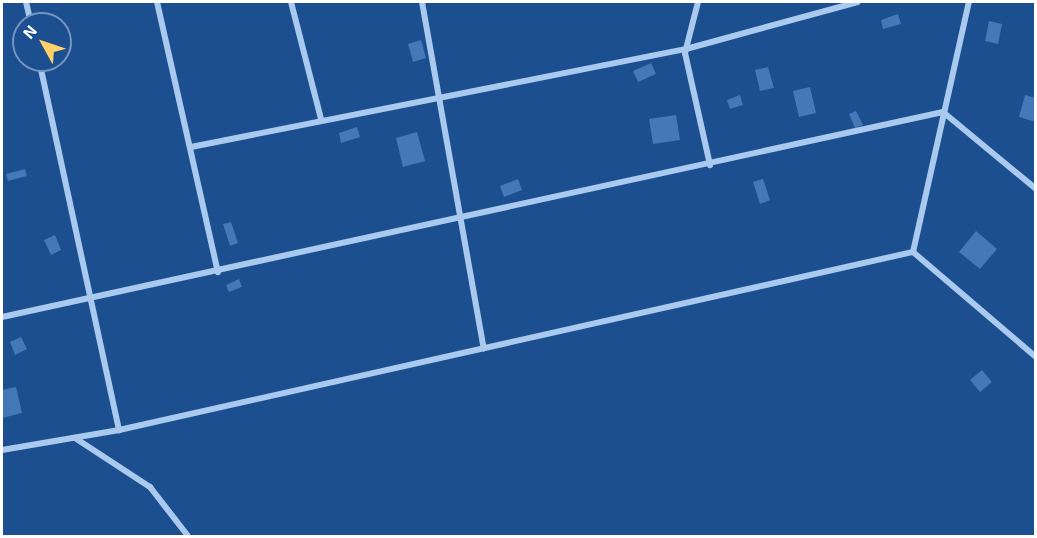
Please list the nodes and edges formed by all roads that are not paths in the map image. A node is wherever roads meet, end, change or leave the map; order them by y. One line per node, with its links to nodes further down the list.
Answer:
1 (157, 2): 13 (street)
2 (291, 2): 12 (street)
3 (422, 2): 10 (street)
4 (698, 2): 8 (street)
5 (858, 2): 7 (street)
6 (969, 2): 11 (street)
7 (831, 5): 8 (street)
8 (686, 50): 10 (street); 14 (street)
9 (42, 72): 19 (street)
10 (439, 94): 12 (street); 16 (street)
11 (944, 112): 14 (street); 15 (street); 17 (street)
12 (321, 119): 13 (street)
13 (191, 147): 18 (street)
14 (710, 165): 16 (street)
15 (1035, 189)
16 (461, 220): 18 (street); 21 (street)
17 (913, 252): 21 (street); 22 (street)
18 (218, 272): 19 (street)
19 (89, 298): 20 (street); 23 (street)
20 (2, 317)
21 (484, 348): 23 (street)
22 (1035, 357)
23 (119, 430): 24 (street)
24 (74, 438): 25 (street); 26 (street)
25 (2, 450)
26 (188, 537)

